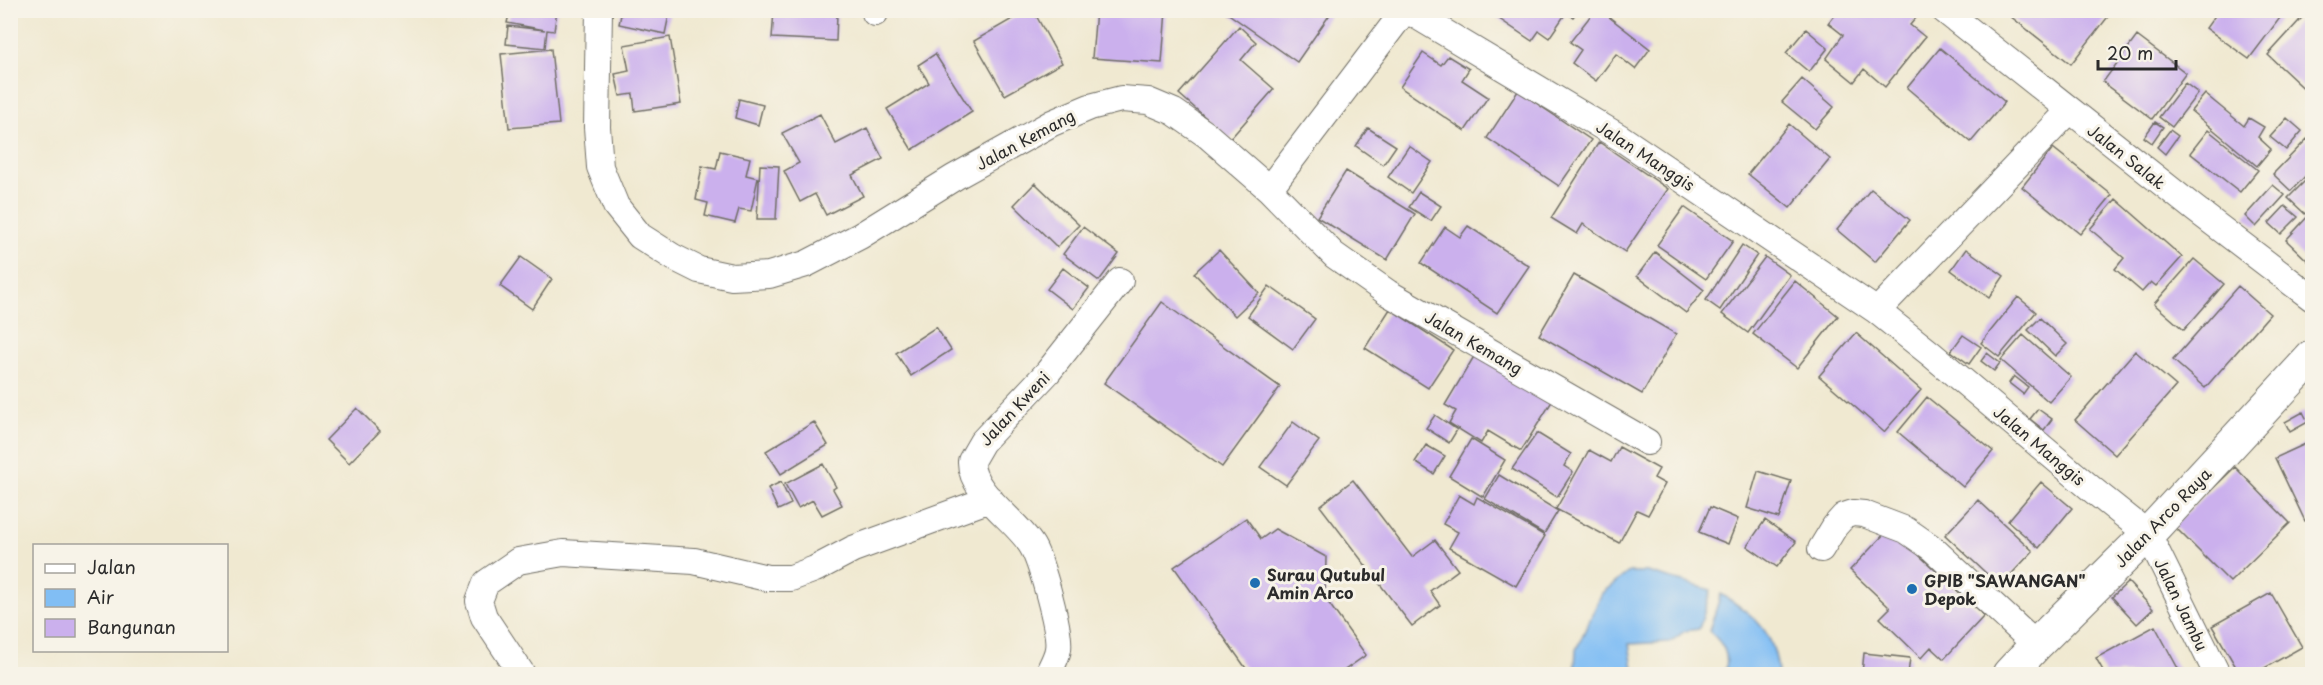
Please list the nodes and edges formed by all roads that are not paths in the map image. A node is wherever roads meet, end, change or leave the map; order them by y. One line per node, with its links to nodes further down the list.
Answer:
1 (599, 10): 5 (street, Jalan Kemang)
2 (1406, 10): 5 (street); 8 (street, Jalan Manggis)
3 (1944, 10): 4 (street, Jalan Salak)
4 (2070, 110): 7 (street, Jalan Salak); 8 (street)
5 (1269, 189): 10 (street, Jalan Kemang)
6 (1120, 280): 11 (street, Jalan Kweni)
7 (2313, 298)
8 (1877, 311): 12 (street, Jalan Manggis)
9 (2313, 357): 12 (main road, Jalan Arco Raya)
10 (1647, 442)
11 (990, 499): 15 (street); 16 (street, Jalan Kweni)
12 (2148, 534): 14 (main road, Jalan Arco Raya); 18 (street, Jalan Jambu)
13 (1821, 549): 14 (street)
14 (2036, 645): 17 (main road, Jalan Arco Raya)
15 (522, 675)
16 (1048, 675)
17 (2009, 675)
18 (2217, 675)

